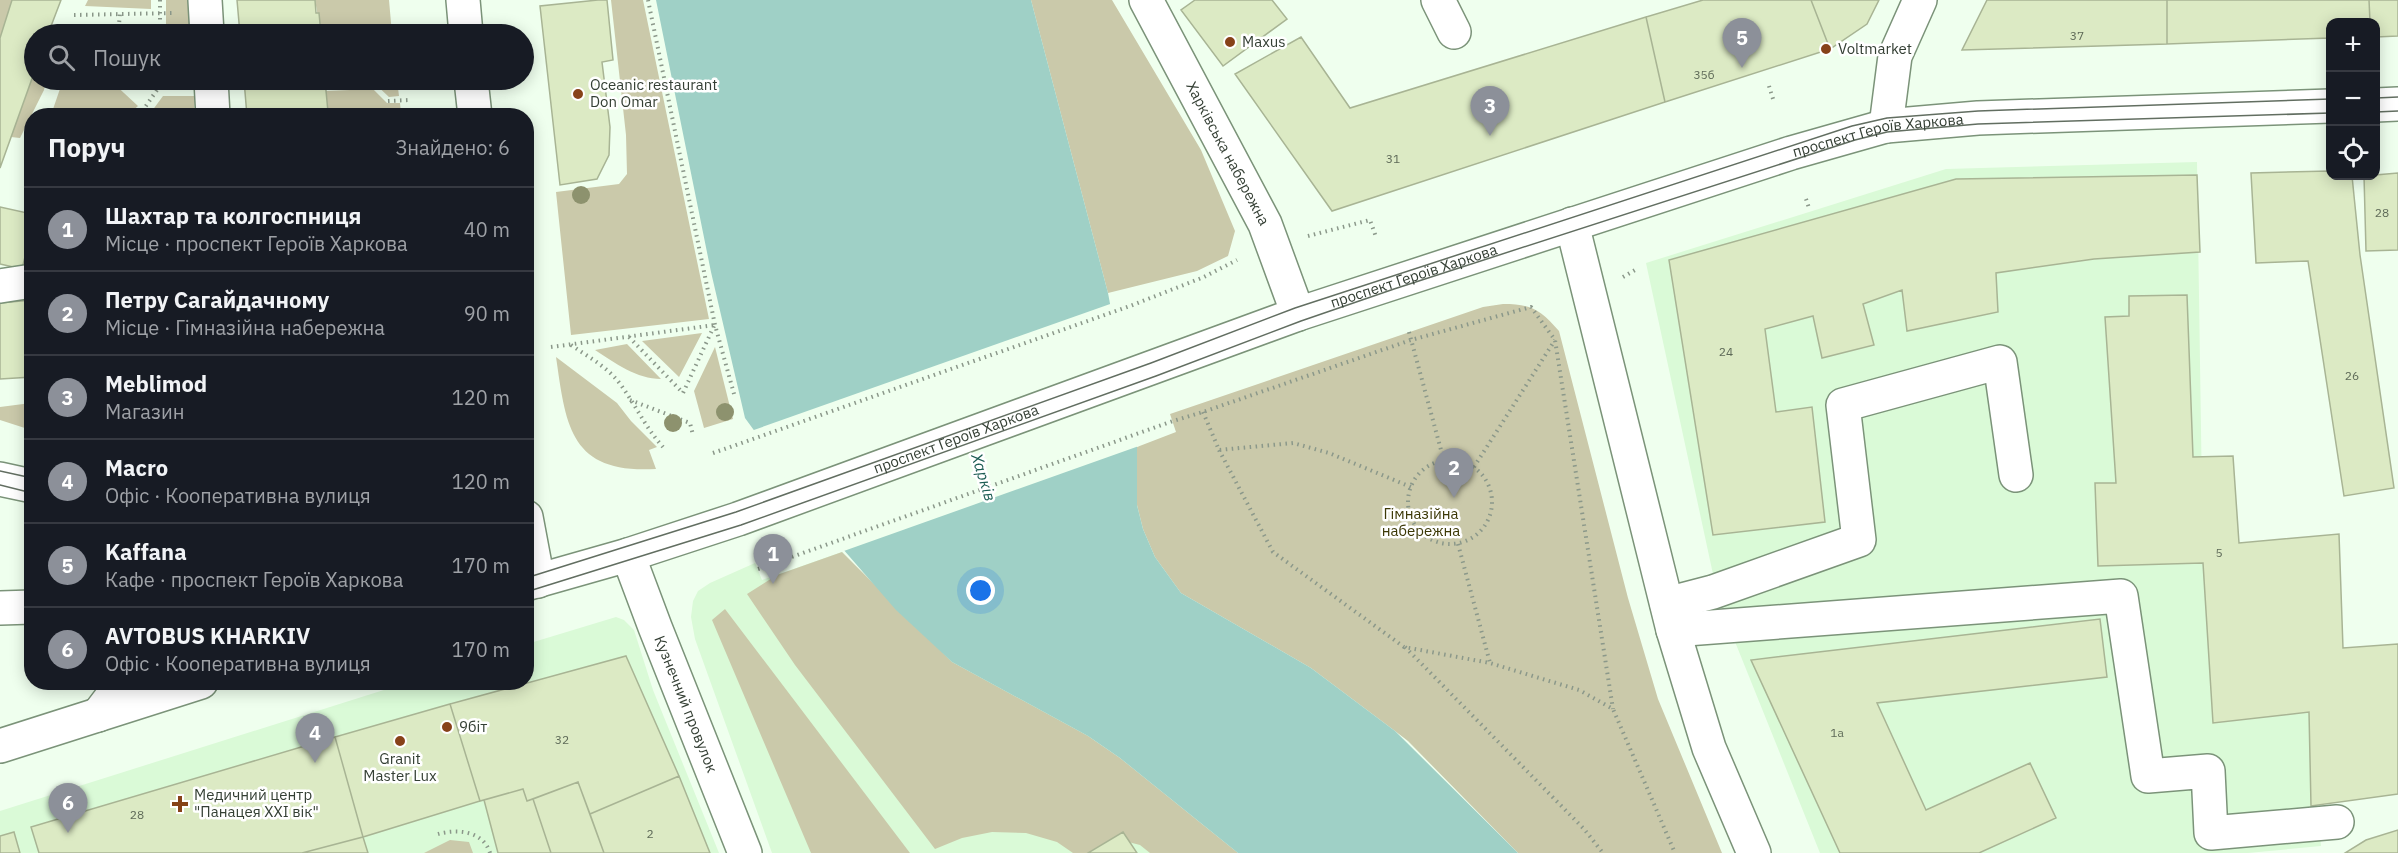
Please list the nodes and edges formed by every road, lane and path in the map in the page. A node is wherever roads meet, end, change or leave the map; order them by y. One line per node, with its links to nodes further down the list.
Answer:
1 (160, 0): 7 (path)
2 (463, 0): 13 (main road)
3 (648, 0): 40 (path)
4 (1146, 0): 39 (main road, Харківська набережна)
5 (1438, 0): 14 (main road)
6 (1920, 0): 28 (main road)
7 (160, 13): 8 (path); 10 (path); 12 (path)
8 (120, 14): 9 (path); 11 (path)
9 (74, 15)
10 (206, 16)
11 (119, 24)
12 (160, 24)
13 (465, 24)
14 (1454, 32)
15 (1769, 86): 21 (path)
16 (157, 90): 25 (path)
17 (212, 90): 26 (main road)
18 (472, 90): 27 (main road)
19 (409, 100): 20 (path)
20 (388, 101)
21 (1774, 102)
22 (2398, 104): 23 (main road)
23 (2380, 105)
24 (2326, 106): 28 (main road, проспект Героїв Харкова)
25 (145, 108)
26 (213, 108)
27 (474, 108)
28 (1886, 126): 31 (main road, проспект Героїв Харкова)
29 (1806, 199): 30 (path)
30 (1809, 208)
31 (1572, 224): 39 (main road, проспект Героїв Харкова); 66 (main road)
32 (1301, 237): 33 (path)
33 (1376, 237)
34 (1237, 260): 53 (path)
35 (1635, 270): 36 (path)
36 (1623, 276)
37 (24, 282): 38 (main road)
38 (0, 286)
39 (1298, 314): 61 (main road, проспект Героїв Харкова)
40 (715, 325): 42 (path); 42 (path); 47 (path)
41 (1409, 332): 43 (path)
42 (629, 337): 45 (path)
43 (1411, 340): 44 (path); 49 (path); 54 (path)
44 (1555, 340): 55 (path); 72 (path)
45 (571, 345): 46 (path); 48 (path)
46 (551, 347)
47 (734, 394)
48 (630, 400): 50 (path); 51 (path)
49 (1203, 412): 52 (path); 62 (path)
50 (693, 435)
51 (663, 447)
52 (1219, 450): 59 (path); 67 (path)
53 (713, 453)
54 (1444, 461): 55 (path); 59 (path)
55 (1474, 467): 60 (path)
56 (2016, 475): 66 (main road)
57 (0, 479): 58 (main road)
58 (24, 484)
59 (1411, 487): 60 (path)
60 (1458, 543): 68 (path)
61 (628, 555): 63 (main road, проспект Героїв Харкова); 78 (main road, Кузнечний провулок)
62 (758, 569)
63 (534, 582)
64 (24, 607): 65 (main road)
65 (0, 608)
66 (1670, 617): 75 (main road); 81 (main road)
67 (1404, 646): 68 (path); 79 (path)
68 (1490, 663): 72 (path)
69 (117, 690): 73 (main road)
70 (135, 690): 73 (main road)
71 (177, 690): 73 (main road)
72 (1613, 709): 80 (path)
73 (99, 716): 74 (main road)
74 (0, 746)
75 (2337, 822)
76 (438, 834): 77 (path)
77 (490, 853)
78 (745, 853)
79 (1603, 853)
80 (1675, 853)
81 (1754, 853)

